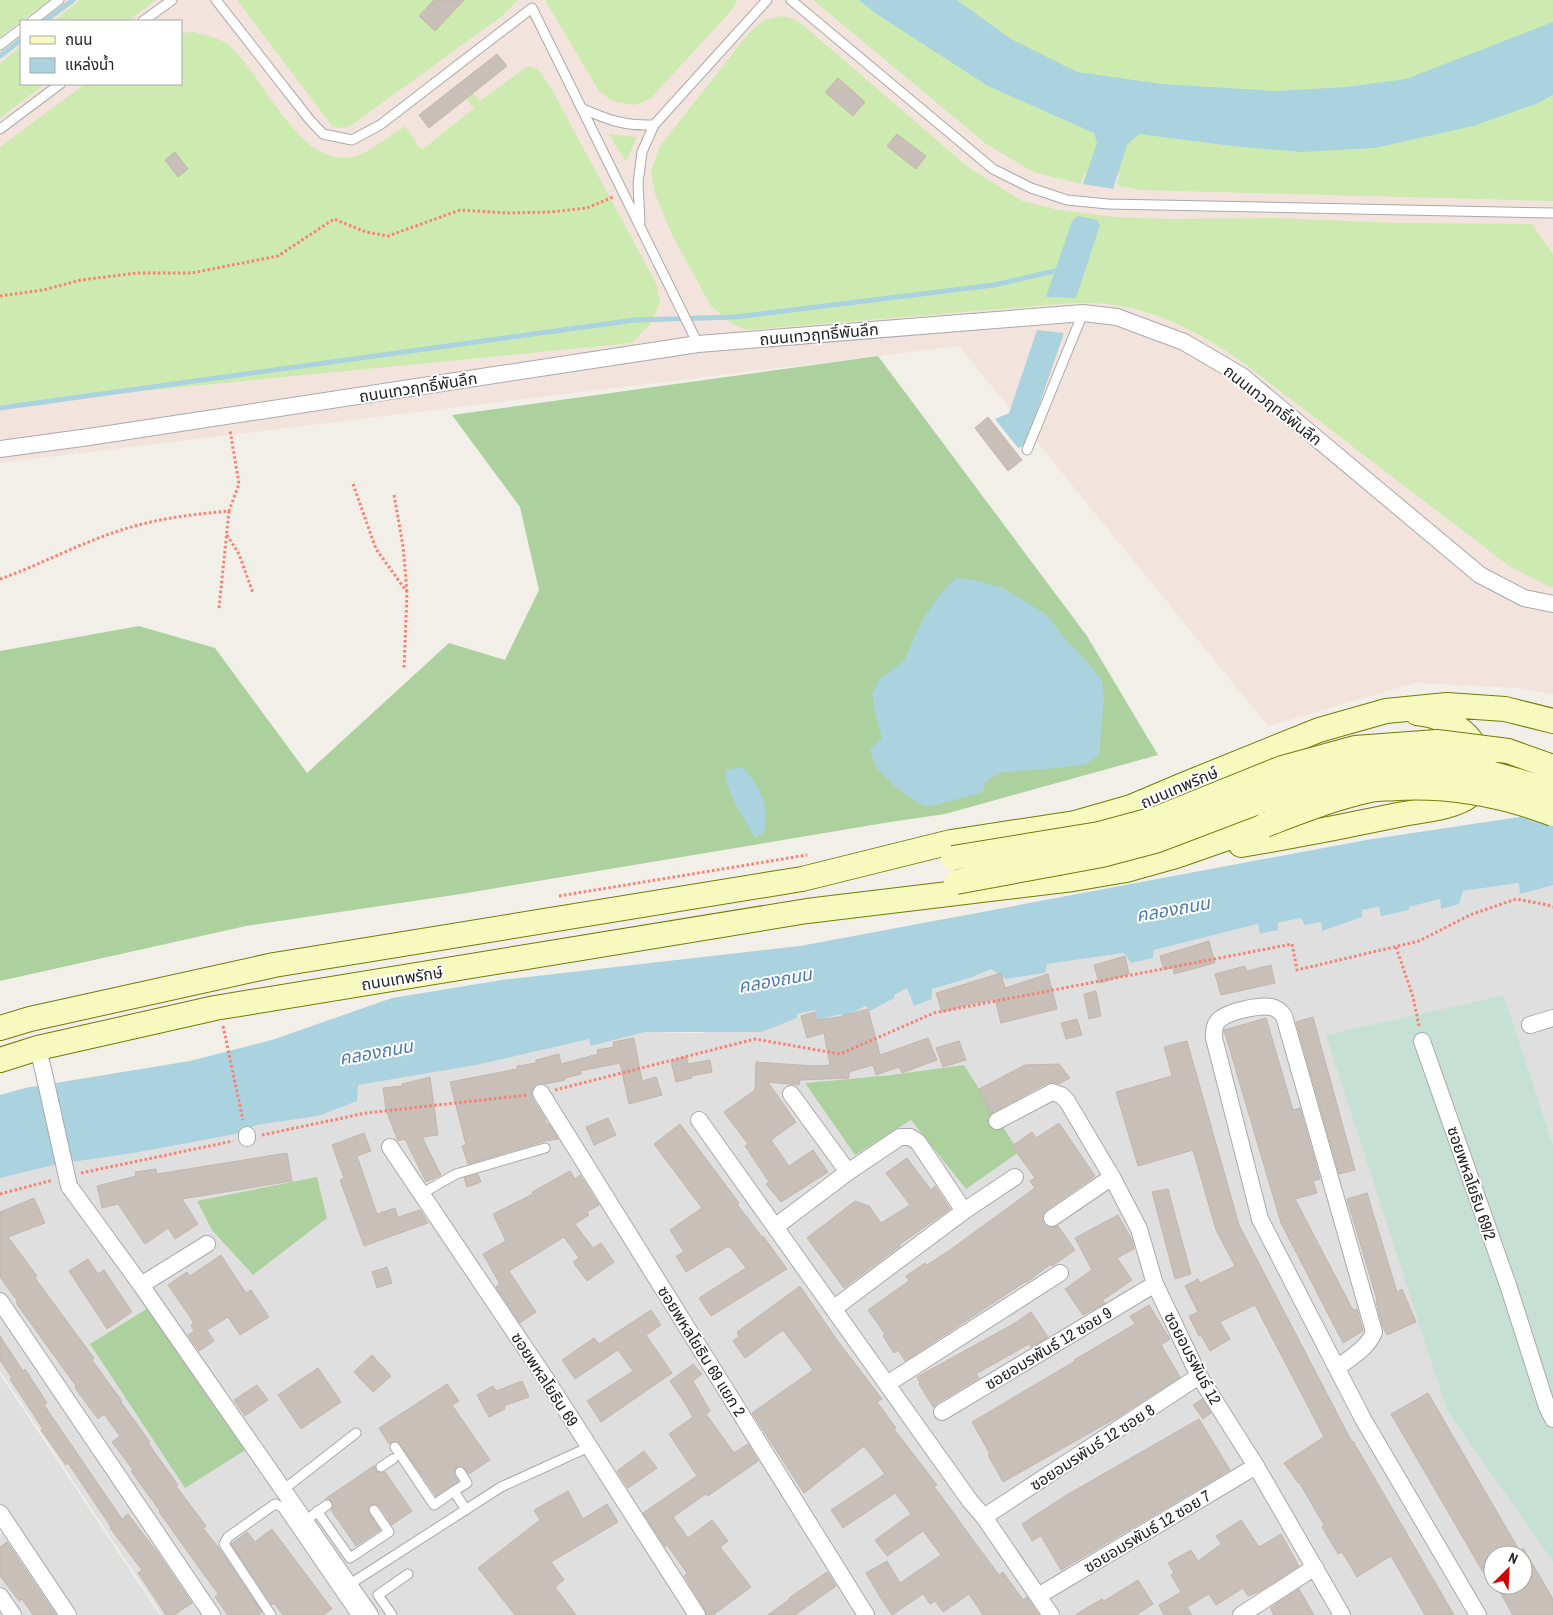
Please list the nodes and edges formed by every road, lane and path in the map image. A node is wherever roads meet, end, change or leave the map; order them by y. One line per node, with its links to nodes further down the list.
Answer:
1 (60, 0): 6 (lane)
2 (172, 0): 7 (lane)
3 (216, 0): 11 (lane)
4 (767, 0): 12 (lane)
5 (791, 0): 15 (lane)
6 (33, 20)
7 (144, 20)
8 (20, 30): 9 (lane)
9 (0, 45)
10 (59, 85): 13 (lane)
11 (581, 108): 12 (lane); 14 (lane)
12 (654, 125): 16 (lane)
13 (0, 129)
14 (623, 193): 16 (lane); 17 (path)
15 (1553, 213)
16 (641, 229): 19 (lane)
17 (0, 296)
18 (1077, 313): 19 (street, ถนนเทวฤทธิ์พันลึก); 22 (lane); 30 (street, ถนนเทวฤทธิ์พันลึก)
19 (698, 344): 20 (street, ถนนเทวฤทธิ์พันลึก)
20 (228, 416): 21 (street, ถนนเทวฤทธิ์พันลึก); 25 (path)
21 (0, 449)
22 (1028, 450)
23 (353, 484): 28 (path)
24 (394, 495): 28 (path)
25 (230, 512): 26 (path); 27 (path)
26 (227, 535): 29 (path); 31 (path)
27 (0, 579)
28 (407, 592): 32 (path)
29 (253, 593)
30 (1553, 604)
31 (219, 608)
32 (404, 669)
33 (1386, 711): 34 (main road, ถนนเทพรักษ์); 38 (main road); 39 (main road, ถนนเทพรักษ์)
34 (1553, 721)
35 (1553, 766): 39 (main road, ถนนเทพรักษ์, bridge)
36 (1553, 791): 41 (main road, ถนนเทพรักษ์, bridge)
37 (1553, 814): 38 (main road, ถนนเทพรักษ์, bridge)
38 (1176, 856): 41 (main road, ถนนเทพรักษ์)
39 (802, 879): 46 (main road, ถนนเทพรักษ์)
40 (1553, 907): 42 (path)
41 (807, 911): 48 (main road, ถนนเทพรักษ์)
42 (1396, 946): 47 (path); 50 (path)
43 (1553, 1018): 45 (street)
44 (222, 1020): 54 (path)
45 (1530, 1026)
46 (0, 1028)
47 (1422, 1041): 77 (street, ซอยพหลโยธิน 69/2)
48 (38, 1048): 49 (main road, ถนนเทพรักษ์); 61 (street, bridge)
49 (0, 1060)
50 (542, 1093): 54 (path); 98 (street, ซอยพหลโยธิน 69 แยก 2)
51 (791, 1094): 57 (street)
52 (699, 1120): 66 (street)
53 (997, 1121): 59 (street, ซอยอมรพันธ์ 12)
54 (247, 1137): 61 (path)
55 (390, 1146): 63 (street, ซอยพหลโยธิน 69)
56 (545, 1148): 63 (lane)
57 (848, 1172): 64 (street); 66 (street)
58 (1016, 1177): 64 (street)
59 (1112, 1177): 65 (street); 69 (street, ซอยอมรพันธ์ 12)
60 (53, 1180): 62 (path)
61 (70, 1180): 70 (street)
62 (0, 1194)
63 (421, 1194): 80 (street, ซอยพหลโยธิน 69)
64 (964, 1211): 72 (street)
65 (1052, 1218)
66 (775, 1227): 72 (street)
67 (208, 1244): 70 (street)
68 (1060, 1273): 75 (street)
69 (1155, 1284): 74 (street, ซอยอมรพันธ์ 12); 76 (street, ซอยอมรพันธ์ 12 ซอย 9)
70 (141, 1285): 85 (street)
71 (0, 1302): 101 (street)
72 (834, 1309): 75 (street)
73 (1337, 1368): 73 (street); 110 (street)
74 (1199, 1376): 82 (street, ซอยอมรพันธ์ 12); 92 (street, ซอยอมรพันธ์ 12 ซอย 8)
75 (887, 1384): 92 (street)
76 (942, 1412)
77 (1553, 1418)
78 (356, 1433): 85 (lane)
79 (395, 1446): 86 (lane)
80 (589, 1447): 89 (lane); 106 (street, ซอยพหลโยธิน 69)
81 (393, 1459): 83 (lane)
82 (1256, 1466): 93 (street, ซอยอมรพันธ์ 12); 97 (street, ซอยอมรพันธ์ 12 ซอย 7)
83 (381, 1467)
84 (460, 1472): 86 (lane)
85 (283, 1490): 91 (street)
86 (454, 1491): 89 (lane)
87 (327, 1505): 91 (lane)
88 (374, 1510): 91 (lane)
89 (466, 1510): 95 (lane)
90 (0, 1513): 100 (street)
91 (311, 1516): 95 (street)
92 (984, 1517): 97 (street)
93 (1315, 1567): 108 (street); 109 (street, ซอยอมรพันธ์ 12)
94 (408, 1574): 105 (lane)
95 (348, 1594): 102 (lane); 103 (lane); 104 (street)
96 (0, 1596): 99 (street)
97 (1038, 1596): 107 (street)
98 (861, 1613)
99 (13, 1615)
100 (68, 1615)
101 (212, 1615)
102 (271, 1615)
103 (356, 1615)
104 (370, 1615)
105 (392, 1615)
106 (697, 1615)
107 (1051, 1615)
108 (1241, 1615)
109 (1342, 1615)
110 (1478, 1615)

